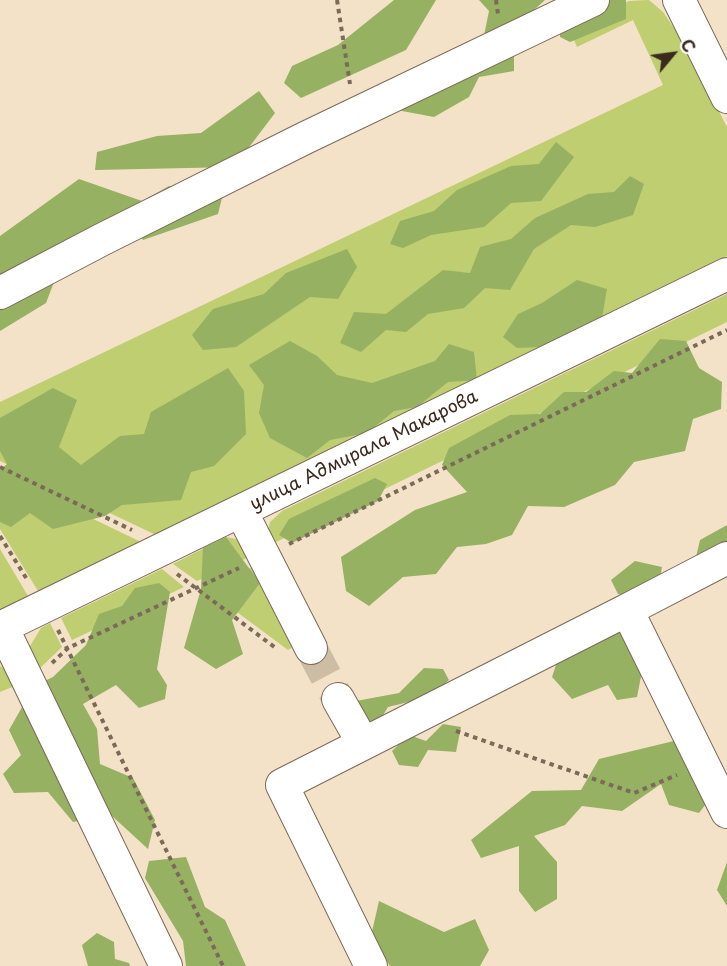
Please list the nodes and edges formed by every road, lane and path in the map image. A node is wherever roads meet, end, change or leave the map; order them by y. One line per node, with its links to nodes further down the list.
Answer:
1 (337, 0): 5 (path)
2 (593, 0): 5 (street)
3 (679, 0): 4 (street)
4 (727, 97)
5 (355, 114): 7 (street)
6 (727, 274): 9 (street, улица Адмирала Макарова)
7 (0, 293)
8 (727, 330): 11 (path)
9 (241, 511): 11 (street); 16 (street, улица Адмирала Макарова)
10 (0, 536): 13 (path)
11 (264, 556): 17 (path); 18 (street)
12 (727, 558): 14 (street)
13 (29, 583)
14 (627, 610): 21 (street); 23 (street)
15 (54, 621): 17 (path)
16 (1, 628): 19 (street)
17 (68, 648): 19 (path); 26 (path)
18 (311, 648)
19 (30, 683): 25 (street)
20 (338, 699): 22 (street)
21 (416, 717): 22 (street); 23 (path)
22 (363, 743): 27 (street)
23 (702, 764): 24 (street)
24 (727, 812)
25 (165, 966)
26 (223, 966)
27 (371, 966)

